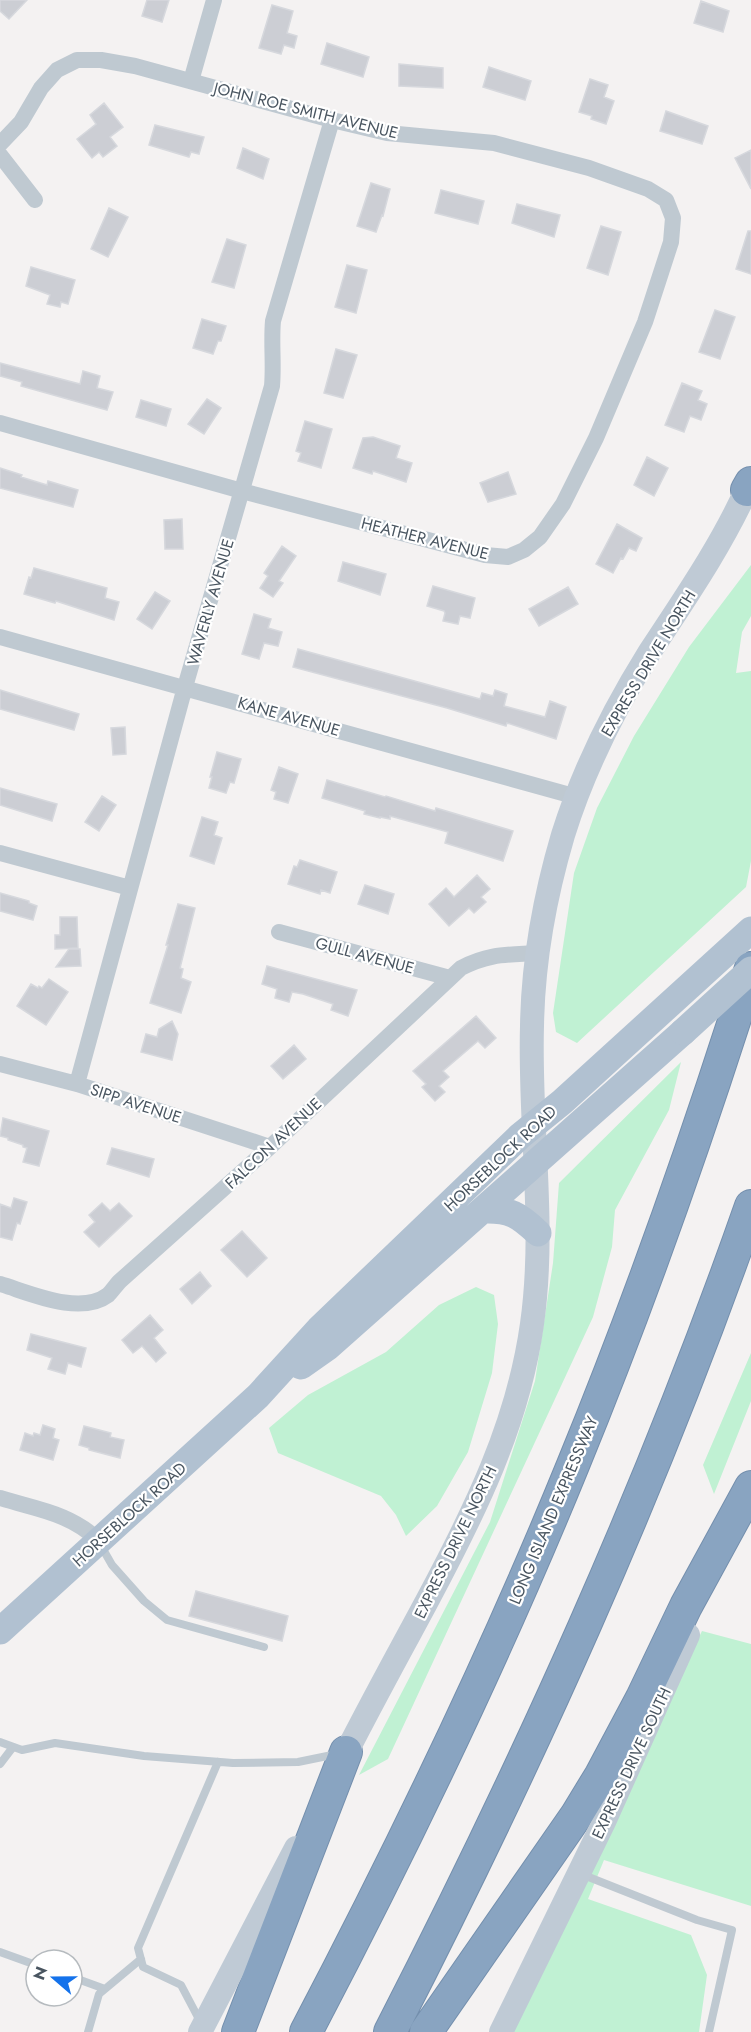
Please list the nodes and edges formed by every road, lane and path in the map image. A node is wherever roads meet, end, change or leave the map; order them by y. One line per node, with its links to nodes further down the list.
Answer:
1 (214, 0): 2 (street)
2 (191, 81): 3 (street, JOHN ROE SMITH AVENUE); 4 (street, JOHN ROE SMITH AVENUE)
3 (332, 120): 6 (street, JOHN ROE SMITH AVENUE); 10 (street, WAVERLY AVENUE)
4 (0, 144)
5 (0, 155): 7 (street)
6 (648, 189): 10 (street, HEATHER AVENUE)
7 (35, 200)
8 (0, 423): 10 (street, HEATHER AVENUE)
9 (750, 484): 13 (main road, EXPRESS DRIVE NORTH)
10 (242, 491): 12 (street, WAVERLY AVENUE)
11 (0, 637): 12 (street, KANE AVENUE)
12 (185, 687): 13 (street, KANE AVENUE); 15 (street, WAVERLY AVENUE)
13 (577, 797): 18 (main road, EXPRESS DRIVE NORTH)
14 (0, 853): 15 (street)
15 (130, 888): 22 (street, WAVERLY AVENUE)
16 (751, 930): 23 (main road, HORSEBLOCK ROAD)
17 (279, 932): 20 (street, GULL AVENUE)
18 (538, 953): 20 (street, FALCON AVENUE); 23 (main road, EXPRESS DRIVE NORTH)
19 (751, 969): 25 (main road, HORSEBLOCK ROAD, bridge); 50 (highway, LONG ISLAND EXPRESSWAY)
20 (450, 978): 24 (street, FALCON AVENUE)
21 (0, 1064): 22 (street, SIPP AVENUE)
22 (77, 1084): 24 (street, SIPP AVENUE)
23 (535, 1125): 25 (main road, EXPRESS DRIVE NORTH); 30 (main road, HORSEBLOCK ROAD)
24 (270, 1147): 29 (street, FALCON AVENUE)
25 (537, 1161): 27 (main road, HORSEBLOCK ROAD); 28 (main road, EXPRESS DRIVE NORTH)
26 (751, 1206): 51 (highway)
27 (483, 1210): 28 (main road); 30 (main road, HORSEBLOCK ROAD)
28 (538, 1233): 38 (main road, EXPRESS DRIVE NORTH)
29 (0, 1284)
30 (258, 1396): 33 (main road, HORSEBLOCK ROAD)
31 (751, 1488): 41 (main road, EXPRESS DRIVE SOUTH); 52 (highway)
32 (0, 1498): 33 (street)
33 (99, 1541): 34 (main road, HORSEBLOCK ROAD); 35 (lane)
34 (0, 1631)
35 (264, 1647)
36 (0, 1742): 37 (lane)
37 (13, 1747): 39 (lane); 40 (lane)
38 (346, 1752): 39 (lane); 47 (main road, EXPRESS DRIVE NORTH); 49 (highway)
39 (218, 1762): 43 (lane)
40 (0, 1764)
41 (580, 1873): 53 (main road, EXPRESS DRIVE SOUTH); 54 (lane)
42 (0, 1952): 44 (lane)
43 (141, 1959): 46 (lane); 47 (lane)
44 (24, 1961)
45 (84, 1981): 46 (lane)
46 (105, 1989): 48 (lane)
47 (201, 2029)
48 (88, 2032)
49 (238, 2032)
50 (306, 2032)
51 (390, 2032)
52 (426, 2032)
53 (501, 2032)
54 (709, 2032)

